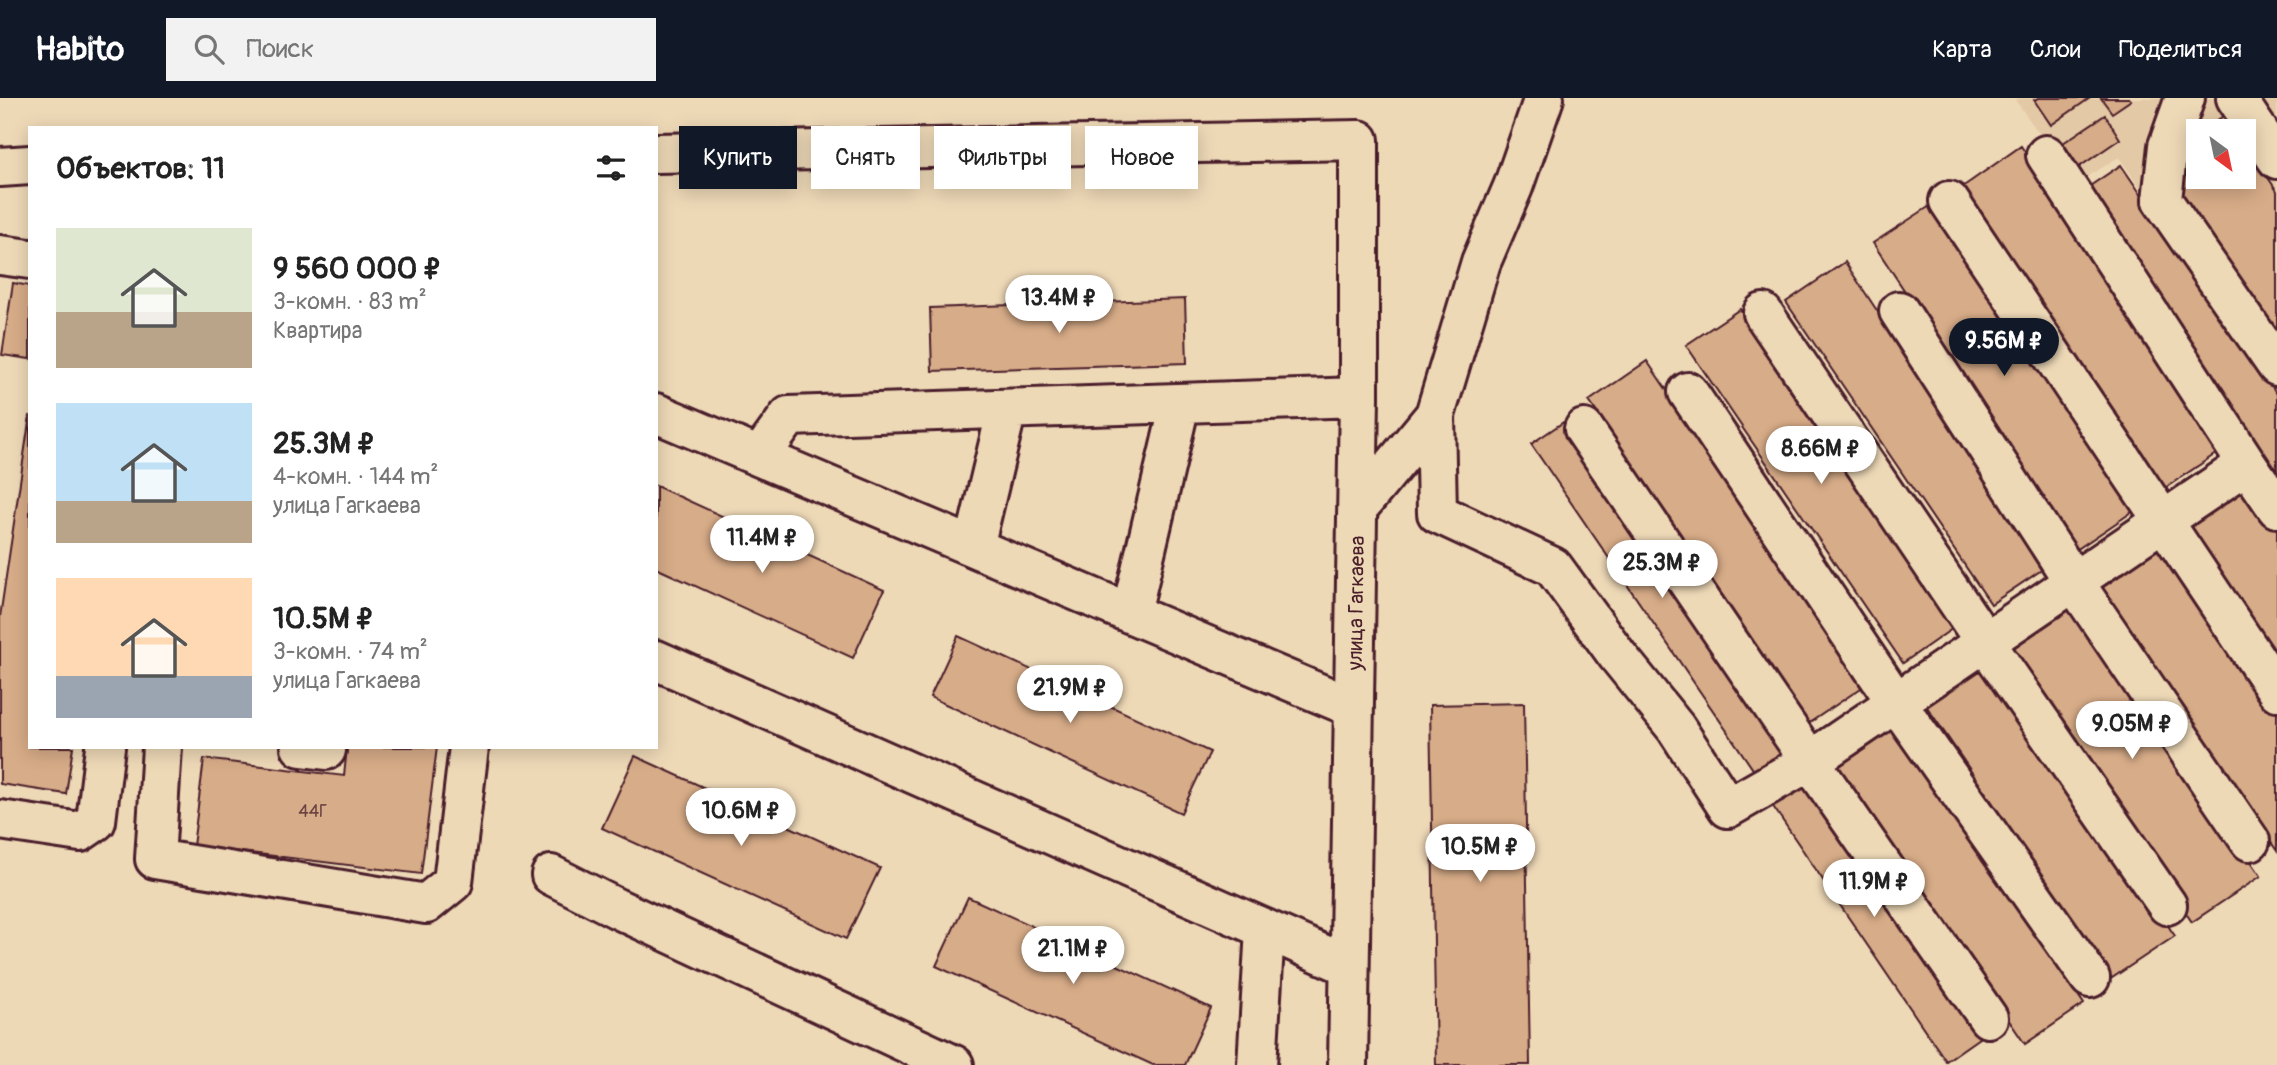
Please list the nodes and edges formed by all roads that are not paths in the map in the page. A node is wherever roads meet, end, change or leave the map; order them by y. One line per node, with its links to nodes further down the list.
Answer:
1 (1544, 98): 20 (street)
2 (2185, 98): 14 (street)
3 (2236, 98): 6 (street)
4 (658, 153): 16 (street, улица Гагкаева)
5 (2046, 155): 23 (street)
6 (2277, 159)
7 (28, 165): 8 (street)
8 (0, 167)
9 (1949, 201): 26 (street)
10 (0, 255): 11 (street)
11 (28, 259)
12 (1899, 310): 28 (street)
13 (1763, 313): 30 (street)
14 (2277, 366)
15 (1688, 392): 33 (street)
16 (1359, 397): 17 (street); 24 (street, улица Гагкаева)
17 (1180, 404): 18 (street); 29 (street)
18 (1007, 409): 22 (street); 27 (street)
19 (658, 414): 22 (street)
20 (1435, 415): 24 (street); 38 (street)
21 (1584, 429): 38 (street)
22 (760, 457): 27 (street)
23 (2248, 464): 25 (street); 26 (street)
24 (1358, 508): 34 (street, улица Гагкаева)
25 (2277, 508)
26 (2163, 520): 28 (street); 32 (street)
27 (974, 547): 29 (street)
28 (2074, 582): 30 (street); 40 (street)
29 (1131, 613): 34 (street)
30 (1985, 642): 33 (street); 42 (street)
31 (658, 661): 43 (street)
32 (2277, 691)
33 (1896, 702): 38 (street); 45 (street)
34 (1354, 708): 44 (street, улица Гагкаева)
35 (105, 749): 39 (street)
36 (162, 749): 37 (street)
37 (469, 749)
38 (1810, 761): 46 (street)
39 (0, 820)
40 (2250, 841)
41 (551, 875): 47 (street)
42 (2167, 905)
43 (1265, 929): 44 (street); 48 (street)
44 (1349, 966): 49 (street, улица Гагкаева)
45 (2090, 978)
46 (1989, 1018)
47 (954, 1065)
48 (1257, 1065)
49 (1348, 1065)

